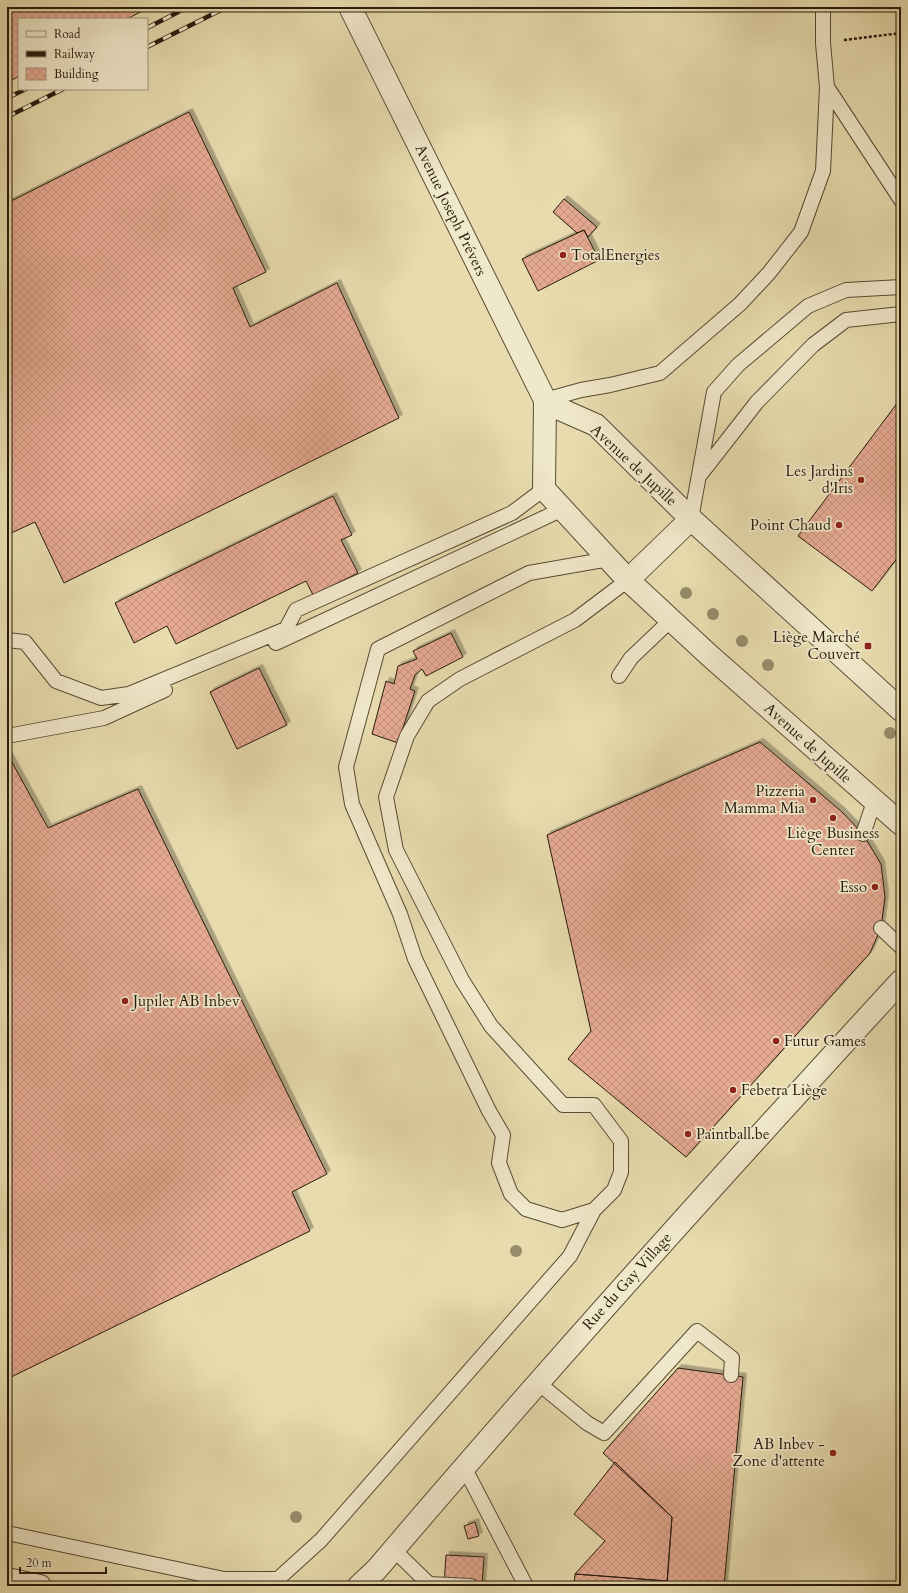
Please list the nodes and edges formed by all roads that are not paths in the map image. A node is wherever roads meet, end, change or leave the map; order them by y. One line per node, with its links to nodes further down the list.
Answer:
1 (823, 7): 3 (lane)
2 (353, 12): 7 (street, Avenue Joseph Prévers)
3 (827, 86): 4 (lane); 7 (lane)
4 (901, 200)
5 (901, 287): 8 (lane)
6 (901, 314): 8 (lane)
7 (545, 402): 9 (street); 11 (street, Avenue de Jupille)
8 (699, 476): 11 (lane)
9 (544, 489): 10 (street, Avenue de Jupille); 15 (lane)
10 (563, 509): 12 (street, Avenue de Jupille); 18 (lane)
11 (691, 519): 13 (street, Avenue de Jupille); 17 (street, Avenue de Jupille)
12 (609, 559): 13 (street, Avenue de Jupille); 25 (lane)
13 (628, 580): 14 (street, Avenue de Jupille); 25 (lane)
14 (672, 619): 16 (lane); 19 (street, Avenue de Jupille)
15 (7, 640)
16 (619, 676)
17 (901, 710)
18 (7, 736)
19 (874, 802): 20 (street, Avenue de Jupille); 21 (lane)
20 (901, 824)
21 (863, 834)
22 (880, 928): 23 (lane)
23 (901, 947)
24 (901, 981): 27 (street, Rue du Gay Village)
25 (594, 1210): 29 (lane)
26 (731, 1375): 27 (lane)
27 (537, 1382): 28 (street, Rue du Gay Village)
28 (464, 1467): 30 (street, Rue du Gay Village); 36 (lane)
29 (7, 1533)
30 (394, 1549): 32 (lane); 34 (street, Rue du Gay Village)
31 (7, 1579): 33 (street)
32 (429, 1585): 35 (lane)
33 (40, 1586)
34 (359, 1586)
35 (471, 1586)
36 (526, 1586)

